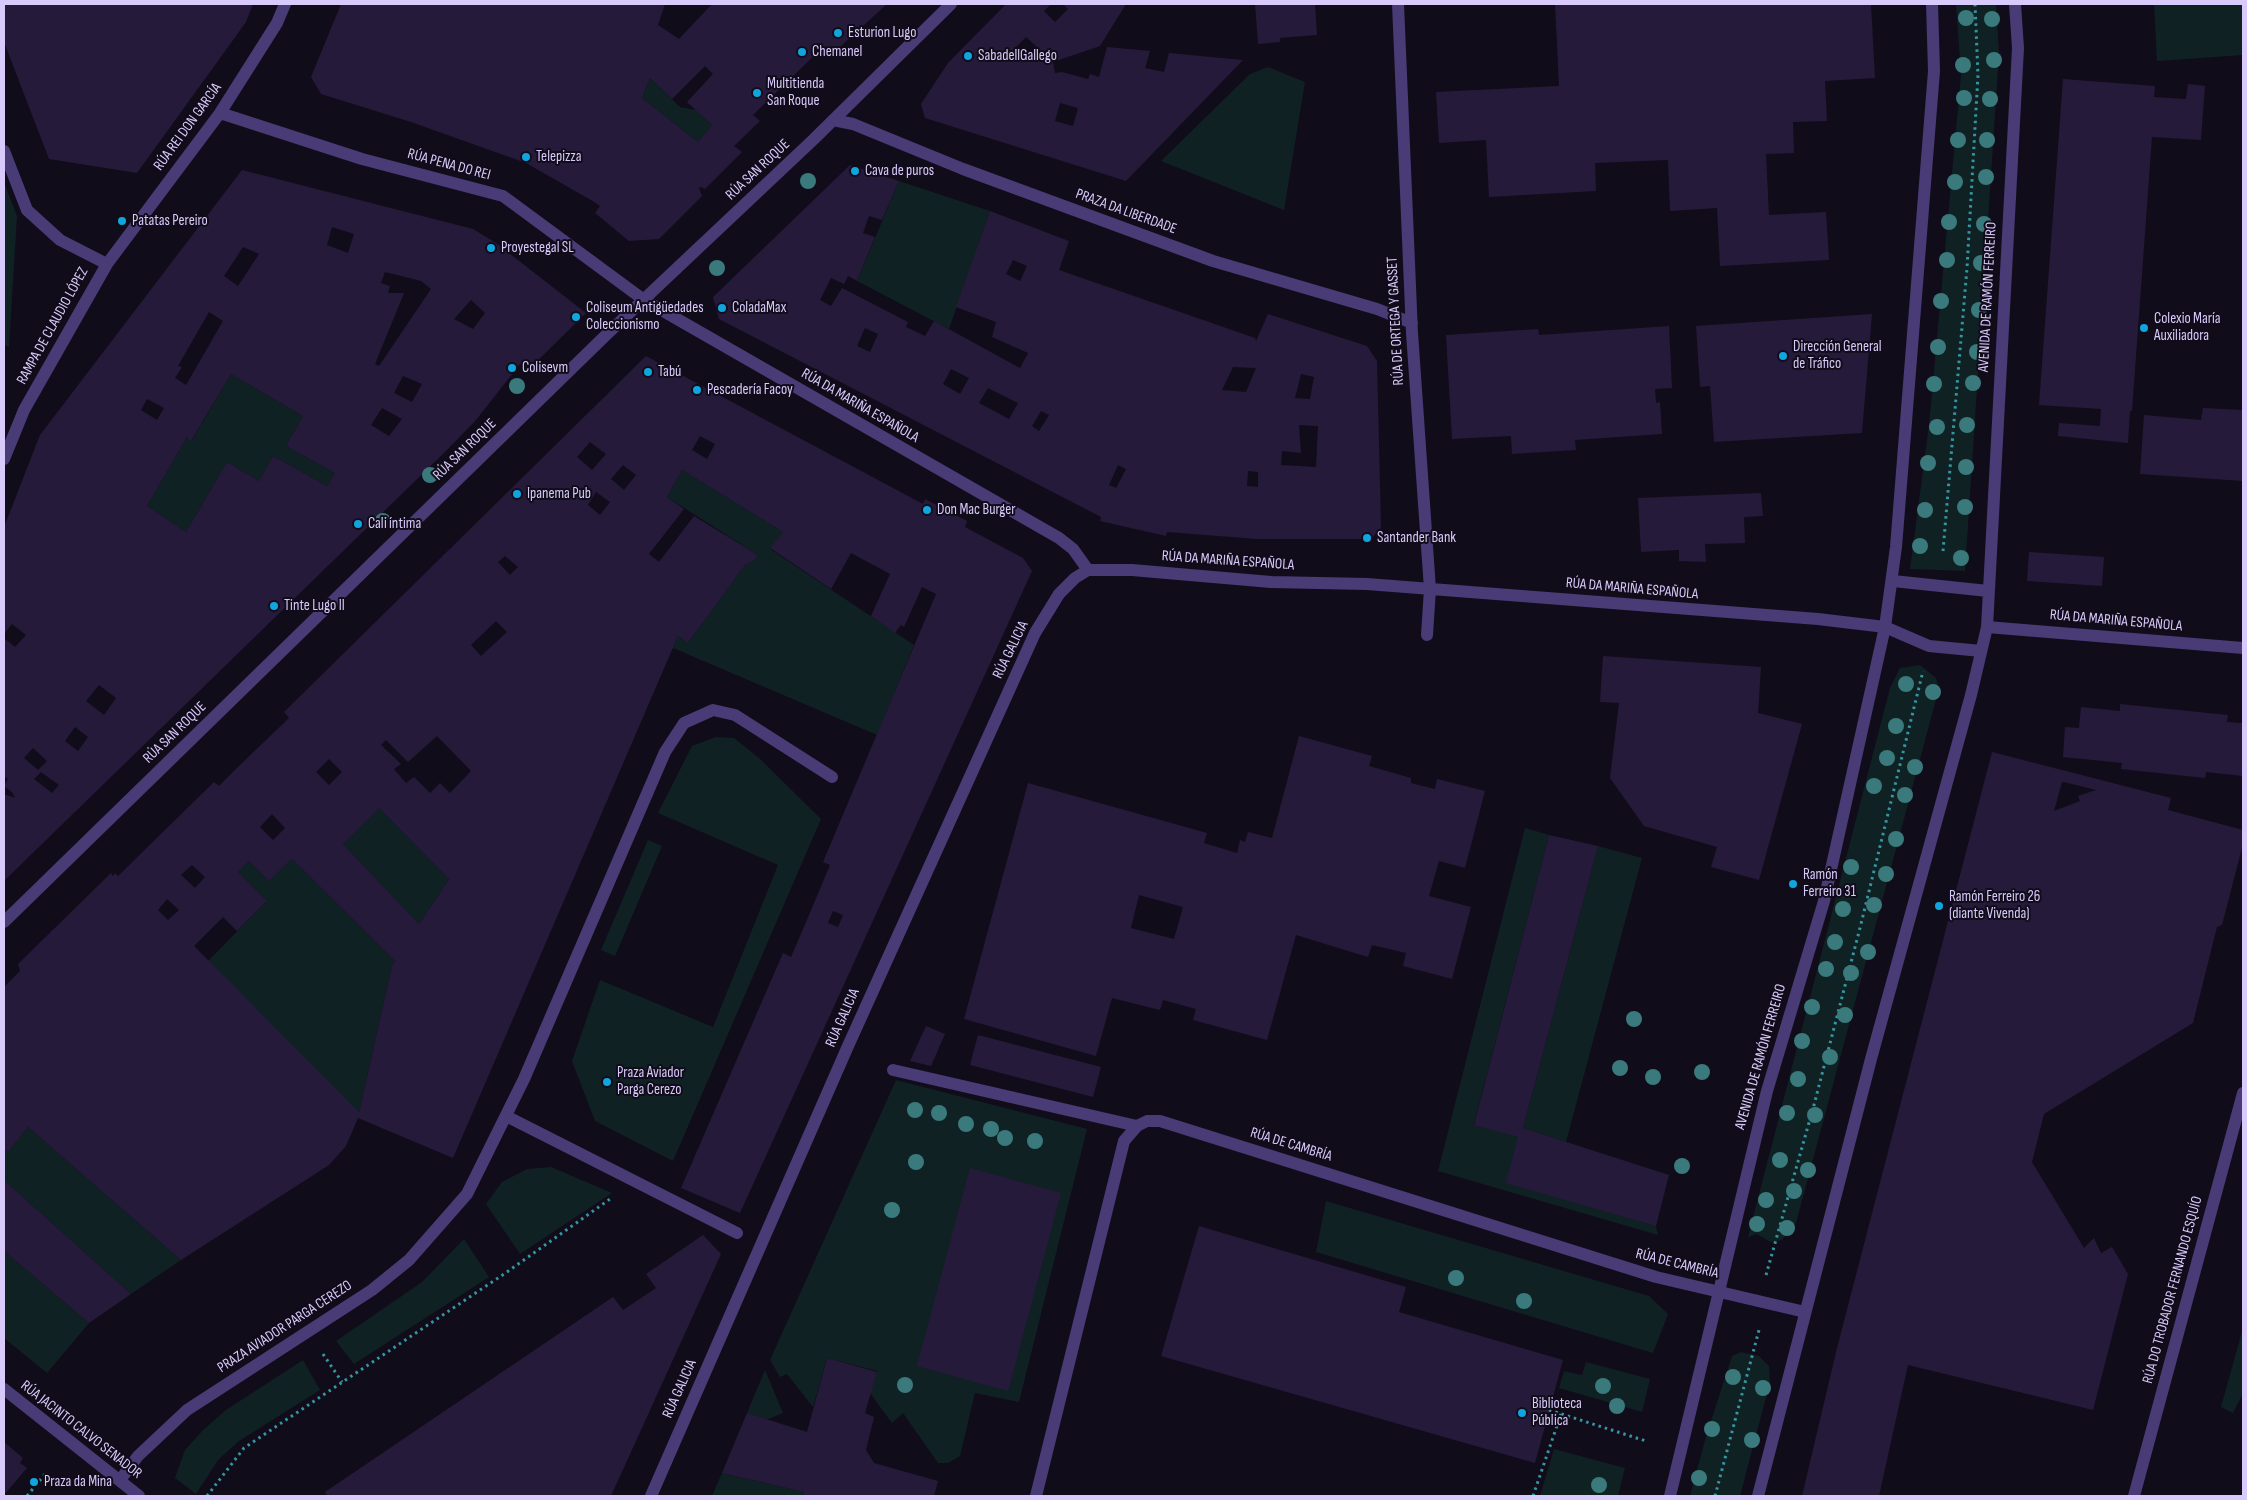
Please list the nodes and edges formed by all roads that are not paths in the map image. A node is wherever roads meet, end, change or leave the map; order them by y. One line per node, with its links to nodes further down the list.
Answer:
1 (285, 4): 6 (street, RÚA REI DON GARCÍA)
2 (951, 4): 7 (street, RÚA SAN ROQUE)
3 (1398, 4): 11 (street, RÚA DE ORTEGA Y GASSET)
4 (1932, 4): 14 (street, AVENIDA DE RAMÓN FERREIRO)
5 (2015, 4): 16 (street, AVENIDA DE RAMÓN FERREIRO)
6 (220, 113): 9 (street, RÚA REI DON GARCÍA); 10 (street, RÚA PENA DO REI)
7 (833, 120): 10 (street, RÚA SAN ROQUE); 11 (street, PRAZA DA LIBERDADE)
8 (4, 151): 9 (street)
9 (106, 264): 12 (street, RAMPA DE CLAUDIO LÓPEZ)
10 (644, 300): 13 (street, RÚA DA MARIÑA ESPAÑOLA); 23 (street, RÚA SAN ROQUE)
11 (1412, 323): 15 (street, RÚA DE ORTEGA Y GASSET)
12 (4, 459)
13 (1088, 570): 15 (street, RÚA DA MARIÑA ESPAÑOLA); 34 (street, RÚA GALICIA)
14 (1892, 581): 16 (street); 17 (street, AVENIDA DE RAMÓN FERREIRO)
15 (1430, 589): 17 (street, RÚA DA MARIÑA ESPAÑOLA); 19 (street, RÚA DE ORTEGA Y GASSET)
16 (1988, 591): 18 (street, AVENIDA DE RAMÓN FERREIRO)
17 (1885, 627): 21 (street); 29 (street, AVENIDA DE RAMÓN FERREIRO)
18 (1987, 627): 20 (street, RÚA DA MARIÑA ESPAÑOLA); 21 (street, AVENIDA DE RAMÓN FERREIRO)
19 (1426, 635)
20 (2243, 648)
21 (1981, 652): 30 (street, AVENIDA DE RAMÓN FERREIRO)
22 (832, 777): 26 (street, PRAZA AVIADOR PARGA CEREZO)
23 (4, 922)
24 (893, 1070): 27 (street)
25 (2243, 1093): 38 (street, RÚA DO TROBADOR FERNANDO ESQUÍO)
26 (506, 1116): 28 (street); 32 (street, PRAZA AVIADOR PARGA CEREZO)
27 (1137, 1126): 29 (street, RÚA DE CAMBRÍA); 35 (street)
28 (737, 1233)
29 (1718, 1291): 30 (street, RÚA DE CAMBRÍA); 36 (street, AVENIDA DE RAMÓN FERREIRO)
30 (1805, 1312): 37 (street, AVENIDA DE RAMÓN FERREIRO)
31 (4, 1389): 32 (street, RÚA JACINTO CALVO SENADOR)
32 (120, 1480): 33 (street, RÚA JACINTO CALVO SENADOR)
33 (139, 1496)
34 (651, 1496)
35 (1036, 1496)
36 (1670, 1496)
37 (1758, 1496)
38 (2134, 1496)

